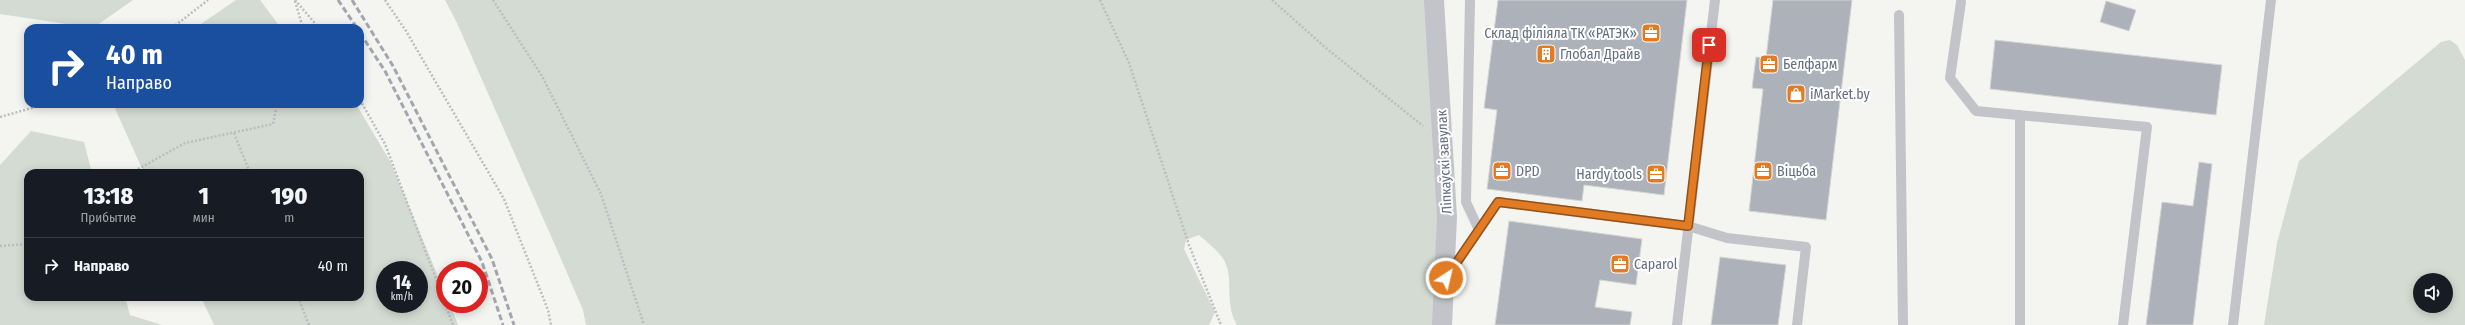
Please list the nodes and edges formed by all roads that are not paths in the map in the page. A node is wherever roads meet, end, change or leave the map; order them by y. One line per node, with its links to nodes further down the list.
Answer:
1 (1434, 0): 10 (street, Ліпкаўскі завулак)
2 (1470, 0): 9 (lane)
3 (1715, 0): 8 (lane)
4 (2271, 0): 17 (lane)
5 (1961, 2): 7 (lane)
6 (1899, 15): 14 (lane)
7 (2020, 115): 15 (lane); 16 (lane)
8 (1688, 226): 9 (lane); 12 (lane); 13 (lane)
9 (1479, 230): 10 (lane)
10 (1446, 278): 11 (street, Ліпкаўскі завулак)
11 (1442, 325)
12 (1677, 325)
13 (1797, 325)
14 (1903, 325)
15 (2020, 325)
16 (2123, 325)
17 (2233, 325)

